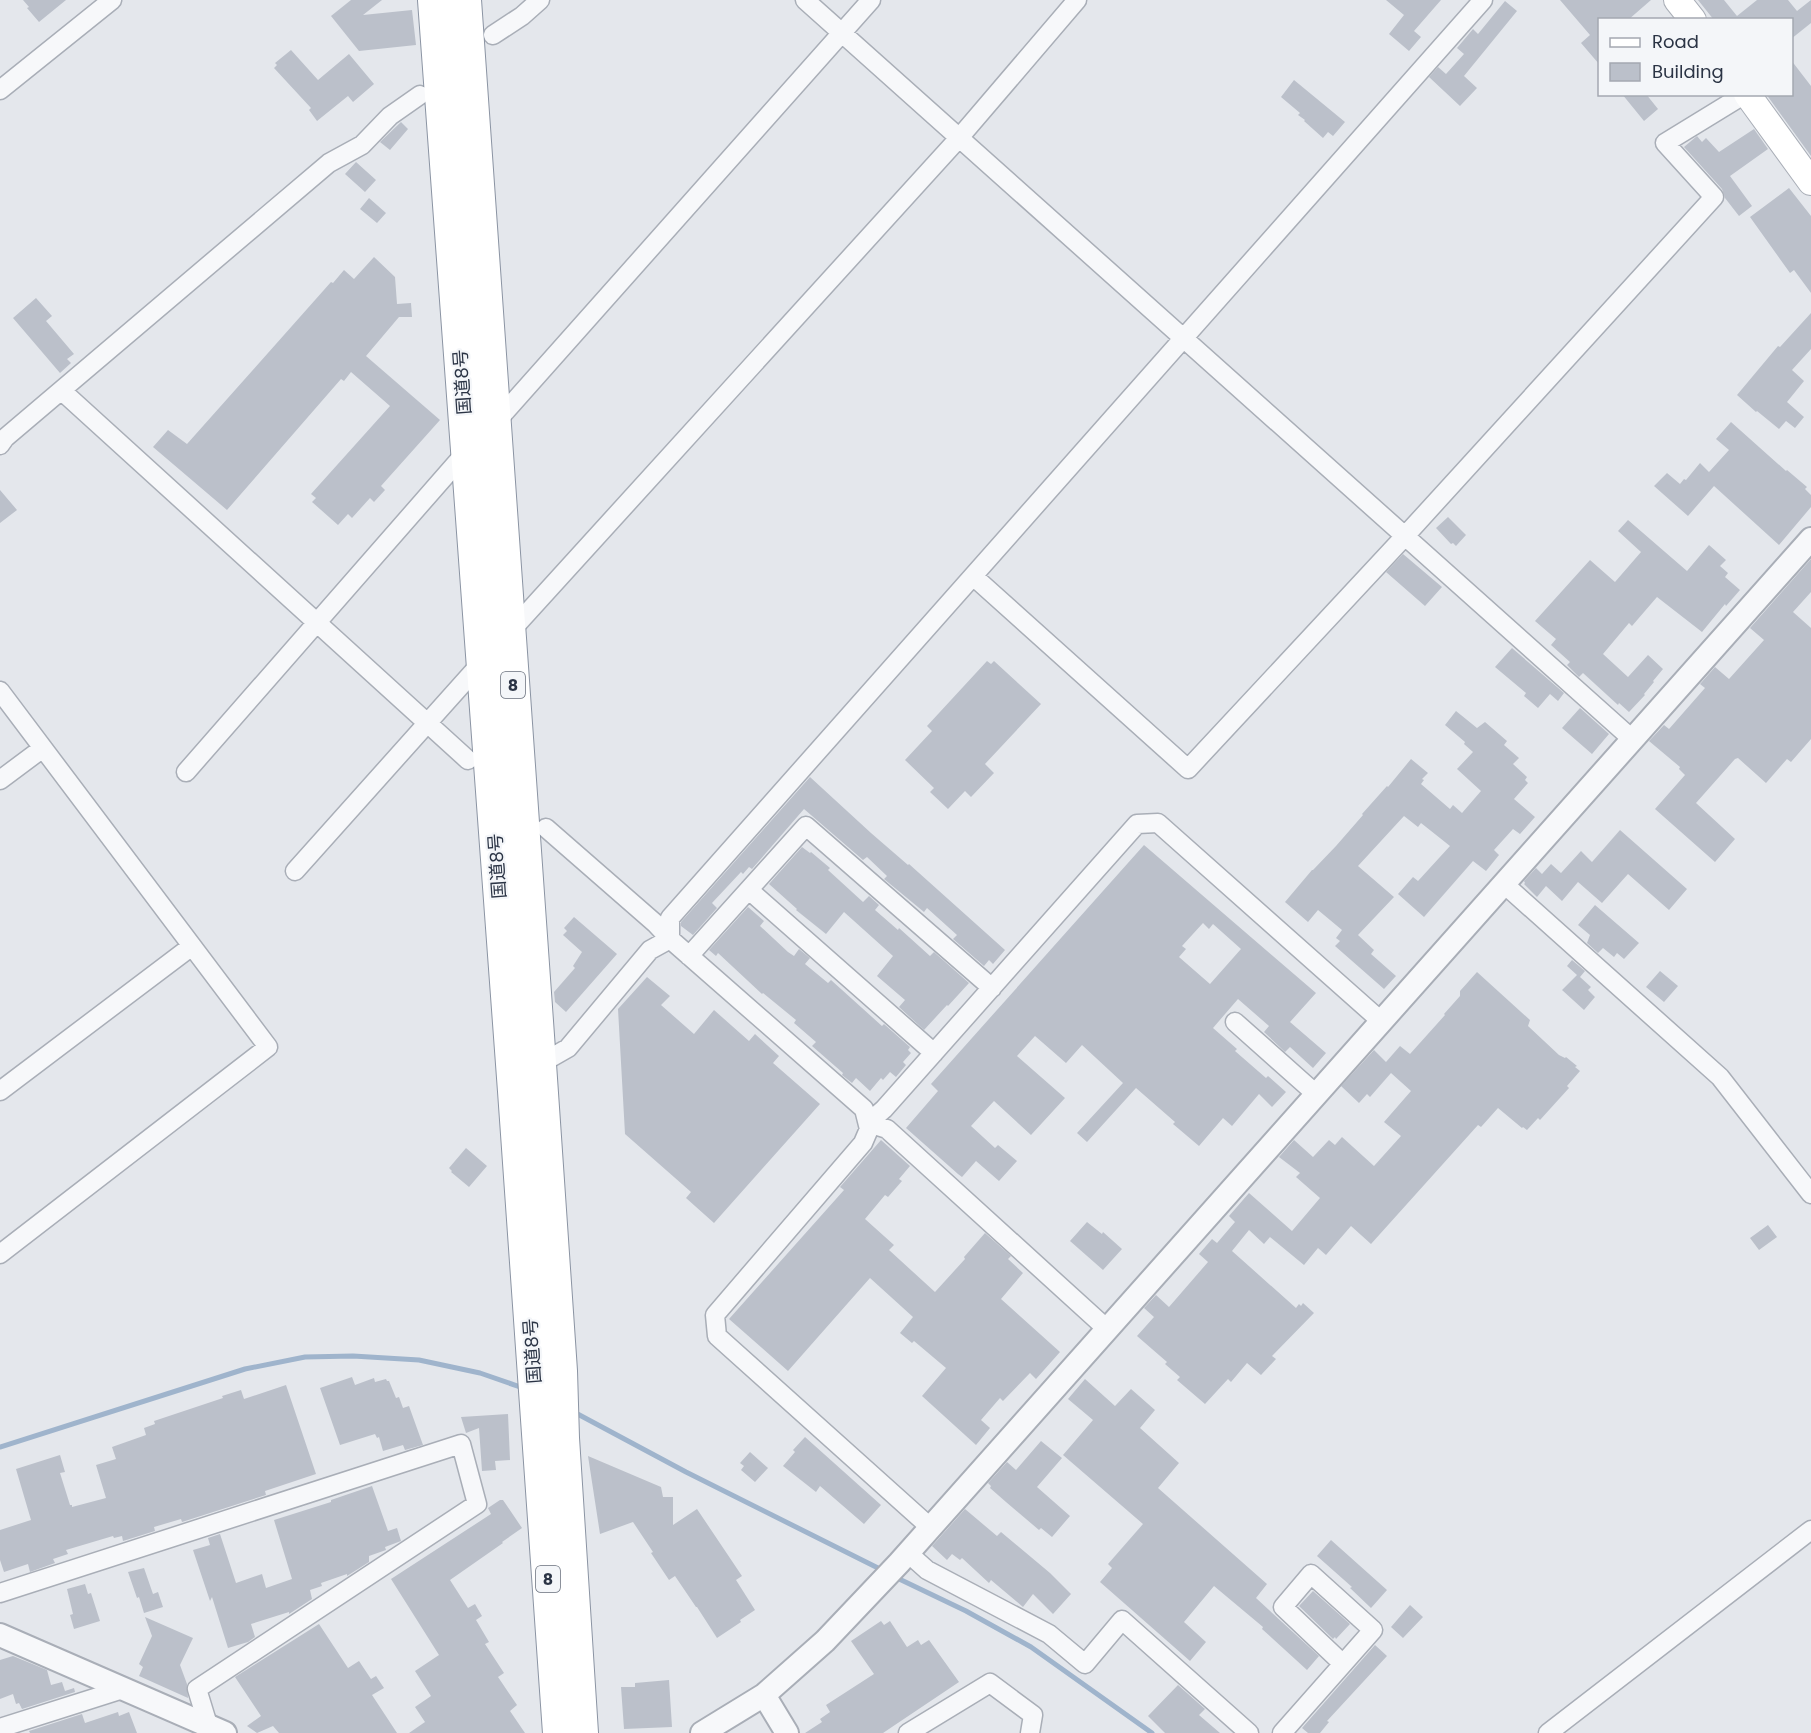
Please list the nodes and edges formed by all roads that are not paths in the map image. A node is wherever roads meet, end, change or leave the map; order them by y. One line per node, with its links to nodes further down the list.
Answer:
1 (112, 0): 13 (street)
2 (434, 0): 23 (highway, 国道8号 / 8)
3 (465, 0): 21 (highway, 国道8号 / 8)
4 (540, 0): 12 (street)
5 (805, 0): 11 (street)
6 (870, 0): 11 (street)
7 (1077, 0): 17 (street)
8 (1483, 0): 19 (street)
9 (1677, 0): 10 (main road)
10 (1691, 18)
11 (842, 33): 17 (street); 21 (street)
12 (493, 35)
13 (0, 90)
14 (420, 95): 20 (street)
15 (1743, 96): 24 (street)
16 (1747, 96): 18 (main road)
17 (959, 138): 19 (street); 28 (street)
18 (1811, 182)
19 (1184, 338): 24 (street); 26 (street)
20 (62, 391): 22 (street); 27 (street)
21 (495, 423): 28 (highway, 国道8号 / 8)
22 (0, 445)
23 (467, 451): 27 (street); 29 (highway, 国道8号 / 8)
24 (1405, 536): 26 (street); 32 (street)
25 (1811, 539): 32 (street)
26 (973, 576): 41 (street)
27 (317, 623): 31 (street); 35 (street)
28 (509, 633): 48 (highway, 国道8号 / 8)
29 (482, 662): 31 (street); 55 (highway, 国道8号 / 8)
30 (0, 691): 33 (street)
31 (428, 723): 34 (street); 38 (street)
32 (1632, 738): 39 (street)
33 (43, 748): 36 (street); 42 (street)
34 (468, 760)
35 (186, 772)
36 (0, 780)
37 (546, 828): 41 (street)
38 (295, 871)
39 (1503, 883): 45 (street); 52 (street)
40 (749, 890): 43 (street); 44 (street); 47 (street)
41 (670, 939): 43 (street); 48 (street)
42 (192, 946): 49 (street); 53 (street)
43 (689, 956): 51 (street)
44 (992, 988): 45 (street); 47 (street)
45 (1381, 1021): 50 (street)
46 (1235, 1022): 50 (street)
47 (934, 1053): 51 (street)
48 (540, 1064): 55 (highway, 国道8号 / 8)
49 (0, 1091)
50 (1316, 1094): 54 (street)
51 (867, 1123): 54 (street); 57 (street)
52 (1811, 1194)
53 (0, 1254)
54 (1107, 1329): 57 (street)
55 (547, 1367): 56 (highway, 国道8号 / 8)
56 (550, 1432): 67 (highway, 国道8号 / 8); 68 (highway, 国道8号 / 8)
57 (930, 1528): 59 (street)
58 (1811, 1530): 75 (street)
59 (897, 1565): 64 (street); 73 (street)
60 (0, 1593): 66 (street)
61 (0, 1635): 63 (street)
62 (1343, 1664): 62 (street); 74 (street)
63 (123, 1689): 65 (street); 66 (street)
64 (764, 1695): 69 (street); 70 (street)
65 (0, 1728)
66 (217, 1729)
67 (559, 1733)
68 (582, 1733)
69 (702, 1733)
70 (787, 1733)
71 (908, 1733): 72 (street)
72 (1030, 1733)
73 (1249, 1733)
74 (1282, 1733)
75 (1548, 1733)

